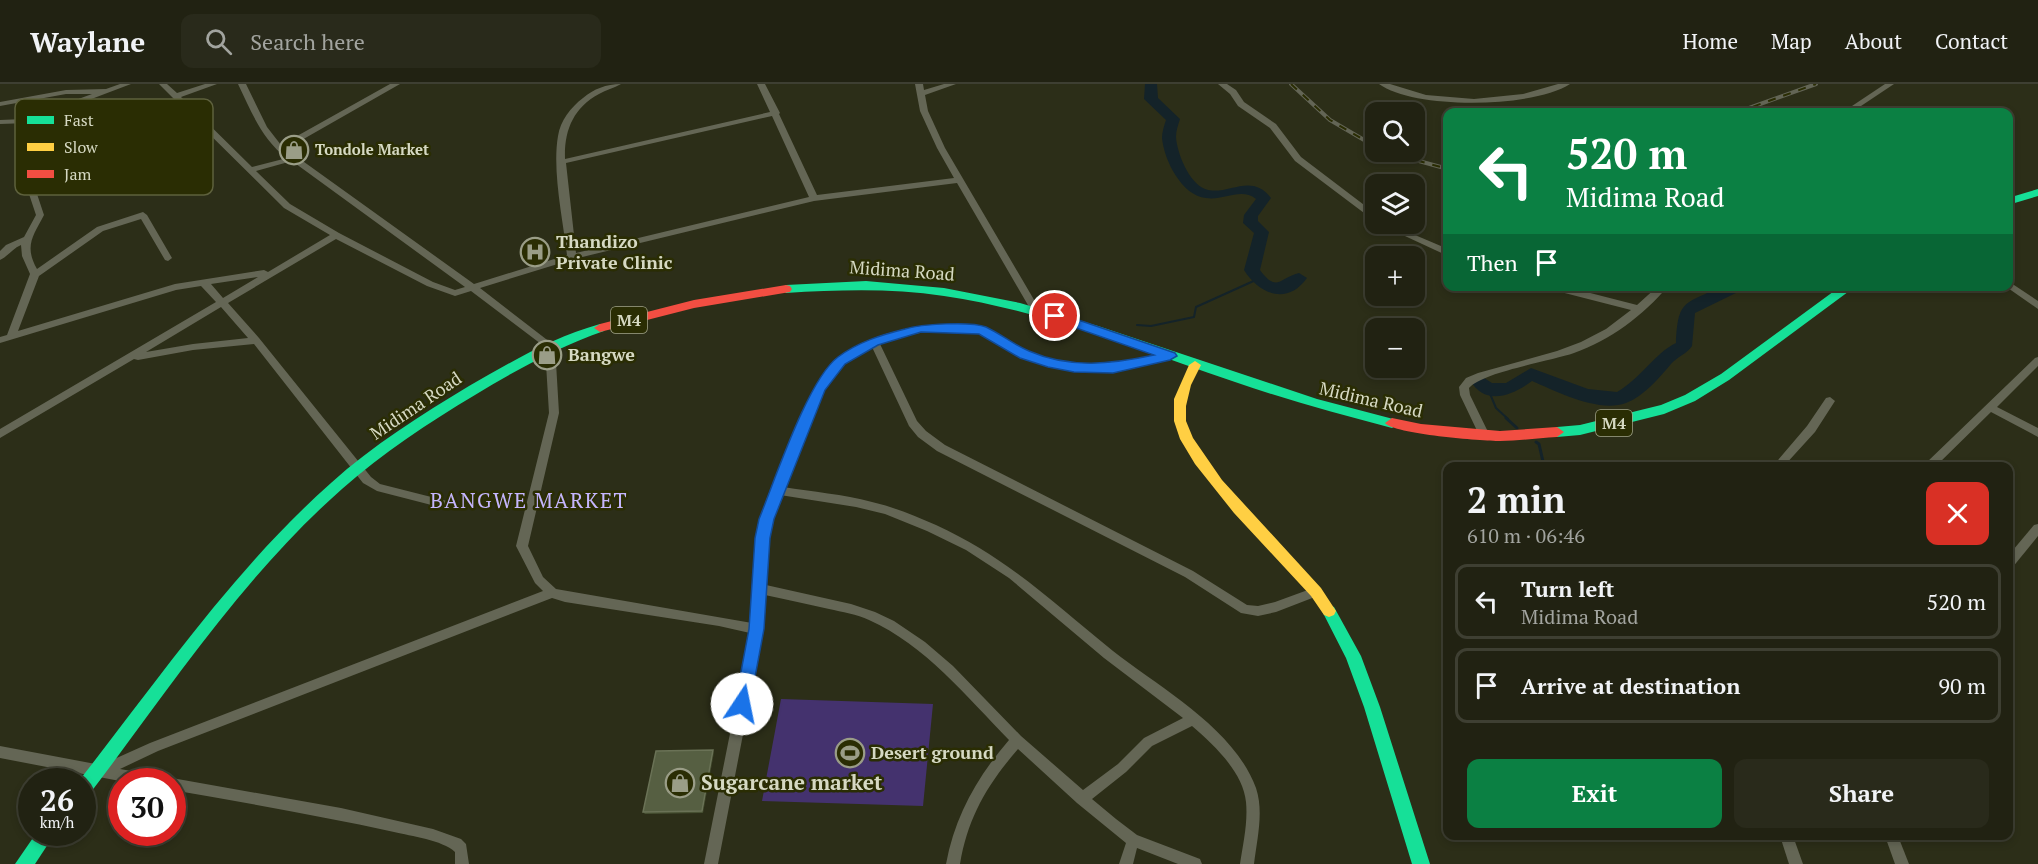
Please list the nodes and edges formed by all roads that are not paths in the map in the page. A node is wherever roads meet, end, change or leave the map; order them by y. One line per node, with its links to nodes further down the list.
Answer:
1 (127, 84): 14 (street)
2 (163, 84): 16 (street)
3 (213, 84): 16 (street)
4 (242, 84): 29 (street)
5 (396, 84): 29 (street)
6 (617, 84): 31 (street)
7 (761, 84): 23 (street)
8 (919, 84): 15 (street)
9 (952, 84): 15 (street)
10 (1222, 84): 38 (street)
11 (1383, 84): 12 (street)
12 (1566, 84)
13 (1890, 84): 22 (street)
14 (107, 91): 17 (street); 18 (street)
15 (920, 94): 33 (street)
16 (176, 96): 19 (street)
17 (28, 99)
18 (85, 99)
19 (179, 99)
20 (15, 101): 21 (street)
21 (0, 104)
22 (1853, 108)
23 (776, 113): 31 (street); 36 (street)
24 (15, 121): 25 (street)
25 (0, 122)
26 (15, 125): 27 (street)
27 (0, 130)
28 (213, 133): 32 (street)
29 (280, 149): 30 (street)
30 (292, 159): 32 (street); 49 (street)
31 (561, 162): 44 (street)
32 (250, 170): 40 (street)
33 (960, 180): 36 (street); 57 (street)
34 (2038, 192): 37 (main road)
35 (34, 195): 41 (street)
36 (814, 198): 44 (street)
37 (2013, 200)
38 (1365, 211)
39 (1405, 234): 42 (street)
40 (336, 235): 46 (street); 49 (street)
41 (26, 239): 43 (street); 47 (street)
42 (1443, 251)
43 (0, 257)
44 (572, 257): 49 (street)
45 (168, 258): 47 (street)
46 (270, 272): 48 (street); 54 (street)
47 (35, 274): 58 (street)
48 (204, 283): 54 (street); 58 (street)
49 (472, 287): 61 (street)
50 (2013, 288): 55 (street)
51 (1568, 291): 56 (street)
52 (1658, 291): 56 (street)
53 (1843, 291): 70 (main road, Midima Road / M4)
54 (223, 303): 59 (street); 63 (street)
55 (2038, 306)
56 (1638, 309): 70 (street)
57 (1035, 310): 61 (main road, Midima Road / M4); 62 (main road, Midima Road / M4)
58 (3, 339)
59 (256, 340): 63 (street); 73 (street)
60 (874, 342): 62 (street); 74 (street); 79 (street)
61 (550, 346): 73 (main road, Midima Road / M4); 80 (street)
62 (1170, 356): 65 (main road, Midima Road / M4)
63 (129, 358): 69 (street)
64 (2038, 360): 67 (street)
65 (1195, 365): 70 (main road, Midima Road / M4); 79 (main road)
66 (1830, 400): 71 (street)
67 (1989, 406): 68 (street); 72 (street)
68 (2038, 433)
69 (0, 434)
70 (1485, 436)
71 (1782, 462)
72 (1934, 462)
73 (358, 468): 75 (street); 85 (main road, Midima Road / M4)
74 (776, 490): 78 (street); 82 (street)
75 (447, 505)
76 (2038, 528): 77 (street)
77 (2013, 559)
78 (760, 589): 81 (street); 83 (street)
79 (1316, 592): 101 (main road)
80 (552, 593): 81 (street); 85 (street)
81 (757, 629): 96 (street)
82 (1192, 720): 89 (street); 100 (street)
83 (1017, 740): 89 (street); 97 (street)
84 (0, 752): 85 (street)
85 (100, 771): 86 (street); 87 (main road, Midima Road / M4)
86 (108, 772)
87 (96, 775)
88 (186, 786): 95 (street)
89 (1082, 799): 90 (street)
90 (1133, 840): 98 (street); 99 (street)
91 (1788, 840): 102 (street)
92 (1893, 840): 103 (street)
93 (38, 846): 94 (main road)
94 (24, 864)
95 (462, 864)
96 (711, 864)
97 (953, 864)
98 (1126, 864)
99 (1195, 864)
100 (1247, 864)
101 (1420, 864)
102 (1796, 864)
103 (1902, 864)

